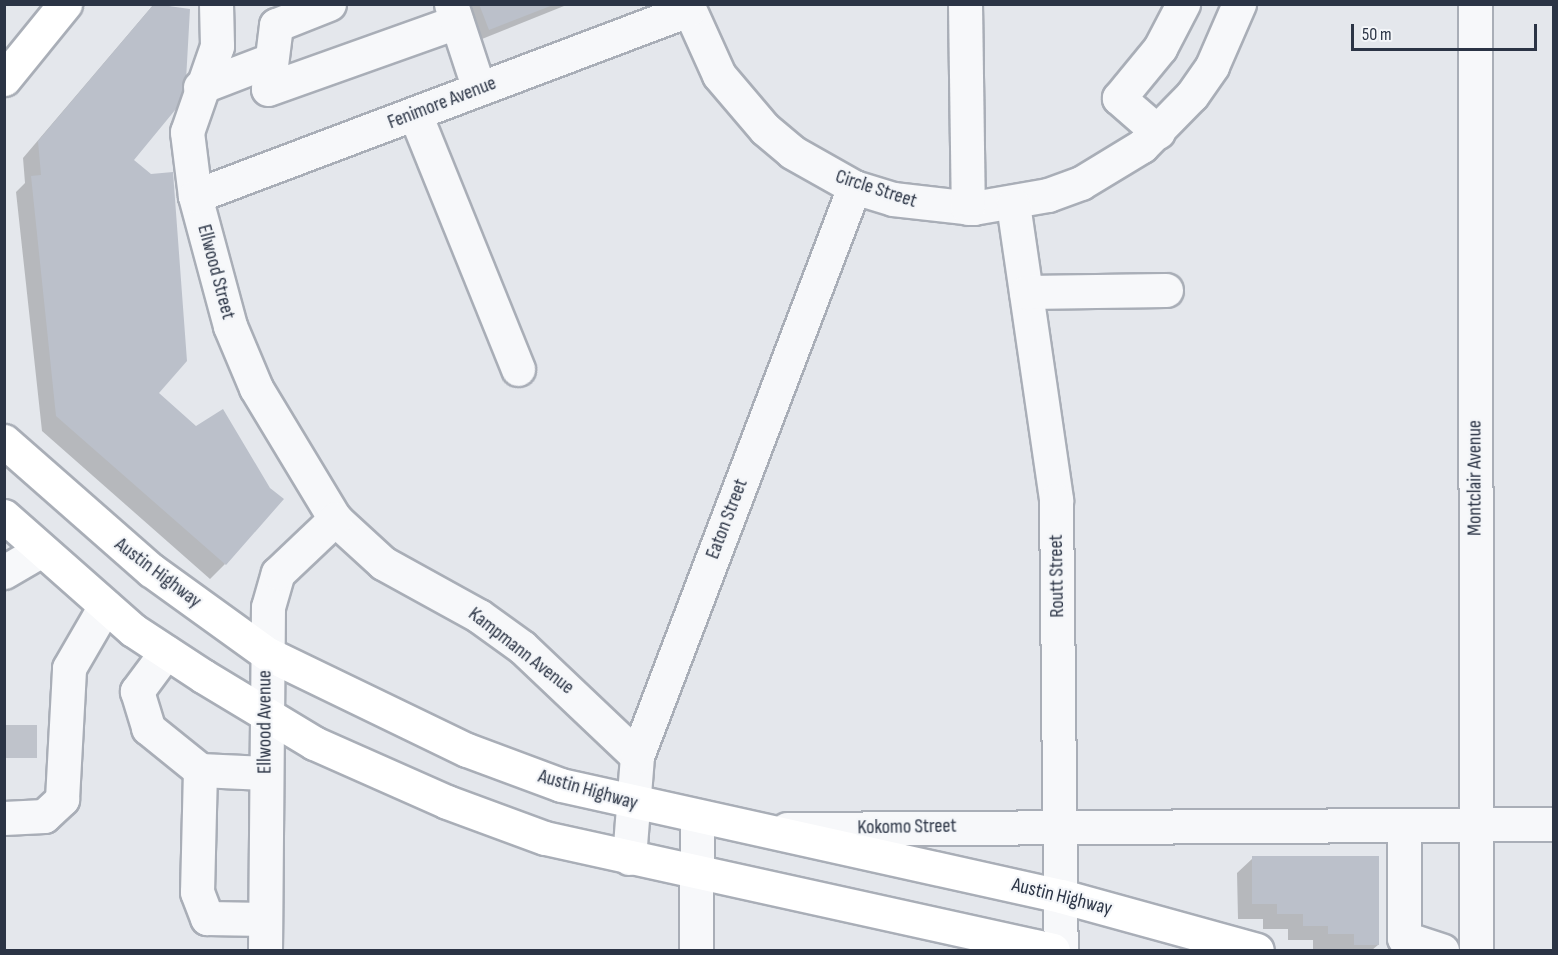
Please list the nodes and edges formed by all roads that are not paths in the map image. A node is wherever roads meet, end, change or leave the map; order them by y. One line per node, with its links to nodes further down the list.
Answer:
1 (216, 4): 12 (street, Ellwood Street)
2 (329, 4): 10 (street)
3 (965, 4): 19 (street)
4 (1183, 4): 15 (street)
5 (1239, 4): 15 (street, Circle Street)
6 (1475, 4): 40 (street, Montclair Avenue)
7 (688, 8): 13 (street, Fenimore Avenue); 16 (street, Circle Street)
8 (54, 9): 11 (main road)
9 (453, 14): 10 (street); 13 (street)
10 (268, 62): 12 (street)
11 (4, 79)
12 (200, 87): 17 (street, Ellwood Street)
13 (479, 89): 14 (street, Fenimore Avenue)
14 (415, 114): 17 (street, Fenimore Avenue); 22 (street)
15 (1158, 132): 18 (street, Circle Street)
16 (854, 187): 19 (street, Circle Street); 34 (street, Eaton Street)
17 (195, 196): 25 (street, Ellwood Street)
18 (1013, 204): 19 (street, Circle Street); 21 (street, Routt Street)
19 (968, 208)
20 (1166, 290): 21 (street)
21 (1026, 292): 42 (street, Routt Street)
22 (518, 369)
23 (4, 441): 30 (main road, Austin Highway)
24 (4, 516): 26 (main road)
25 (335, 519): 30 (street, Ellwood Avenue); 34 (street, Kampmann Avenue)
26 (40, 550): 27 (street); 28 (main road)
27 (4, 572)
28 (105, 606): 29 (main road); 31 (street)
29 (166, 652): 32 (main road); 35 (street)
30 (266, 653): 32 (street, Ellwood Avenue); 37 (main road, Austin Highway)
31 (64, 709): 33 (street); 38 (street)
32 (265, 715): 36 (street, Ellwood Avenue); 45 (main road)
33 (44, 741)
34 (637, 756): 37 (street, Eaton Street)
35 (200, 770): 36 (street); 48 (street)
36 (265, 773): 48 (street, Ellwood Avenue)
37 (632, 802): 39 (main road, Austin Highway); 45 (street, Eaton Street)
38 (4, 818)
39 (697, 819): 44 (main road, Austin Highway); 46 (street)
40 (1476, 824): 41 (street); 43 (street, Kokomo Street); 54 (street, Montclair Avenue)
41 (1554, 824)
42 (1062, 825): 43 (street, Kokomo Street); 44 (street, Kokomo Street); 47 (street, Routt Street)
43 (1404, 825): 53 (street)
44 (752, 829): 47 (main road, Austin Highway)
45 (628, 858): 46 (main road)
46 (696, 875): 49 (street); 50 (main road)
47 (1061, 896): 51 (street, Routt Street); 52 (main road, Austin Highway)
48 (265, 935)
49 (696, 951)
50 (1053, 951)
51 (1061, 951)
52 (1257, 951)
53 (1442, 951)
54 (1476, 951)

